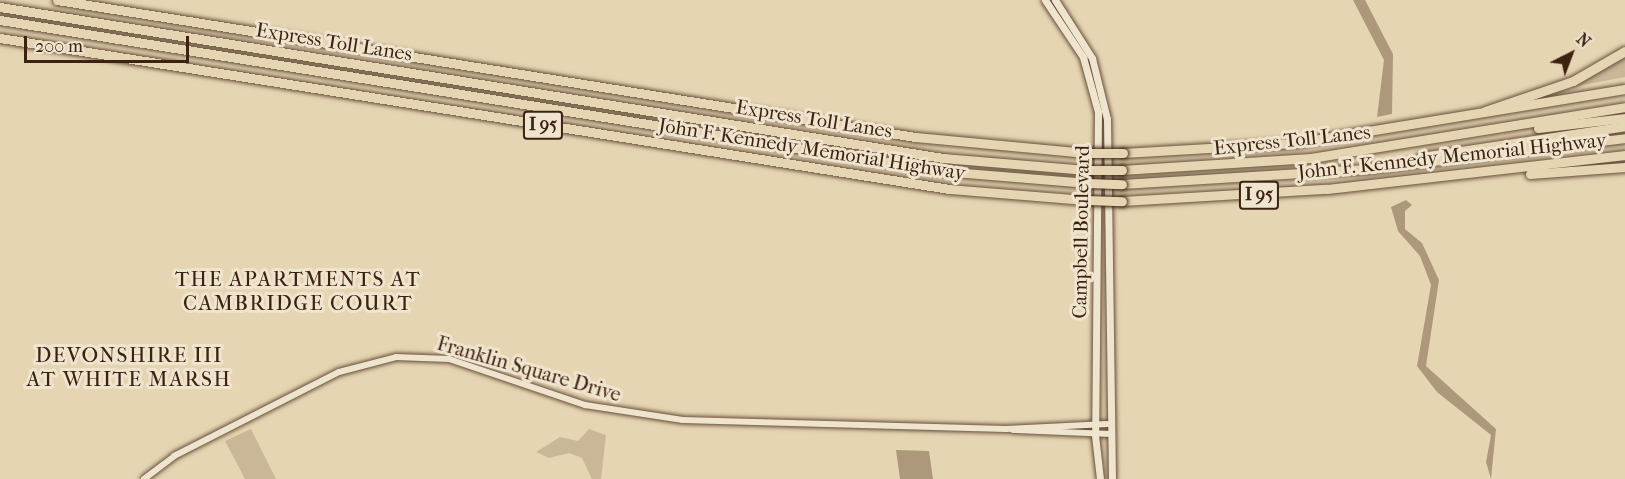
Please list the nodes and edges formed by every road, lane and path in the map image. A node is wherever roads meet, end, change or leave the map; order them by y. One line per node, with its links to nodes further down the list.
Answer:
1 (57, 0): 10 (highway, John F. Kennedy Memorial Highway, bridge)
2 (1045, 0): 20 (main road, Campbell Boulevard)
3 (1055, 0): 19 (main road, Campbell Boulevard)
4 (0, 7): 14 (highway, Express Toll Lanes, bridge)
5 (0, 20): 17 (highway, Express Toll Lanes, bridge)
6 (0, 38): 18 (highway, John F. Kennedy Memorial Highway / I 95, bridge)
7 (1625, 51): 10 (highway)
8 (1625, 89): 10 (highway, John F. Kennedy Memorial Highway)
9 (1625, 107): 14 (highway, Express Toll Lanes)
10 (1482, 114)
11 (1625, 118): 14 (highway)
12 (1625, 126): 17 (highway)
13 (1625, 138): 17 (highway, Express Toll Lanes)
14 (1382, 148)
15 (1625, 155): 18 (highway, John F. Kennedy Memorial Highway / I 95)
16 (1625, 167): 18 (highway)
17 (1366, 169)
18 (1478, 174)
19 (1107, 424): 20 (street, Franklin Square Drive); 22 (main road, Campbell Boulevard)
20 (1095, 425): 21 (street, Franklin Square Drive); 23 (main road, Campbell Boulevard)
21 (1006, 429): 23 (street, Franklin Square Drive); 24 (street, Franklin Square Drive)
22 (1108, 434): 23 (street, Franklin Square Drive); 26 (main road, Campbell Boulevard)
23 (1095, 435): 25 (main road, Campbell Boulevard)
24 (144, 479)
25 (1100, 479)
26 (1112, 479)

